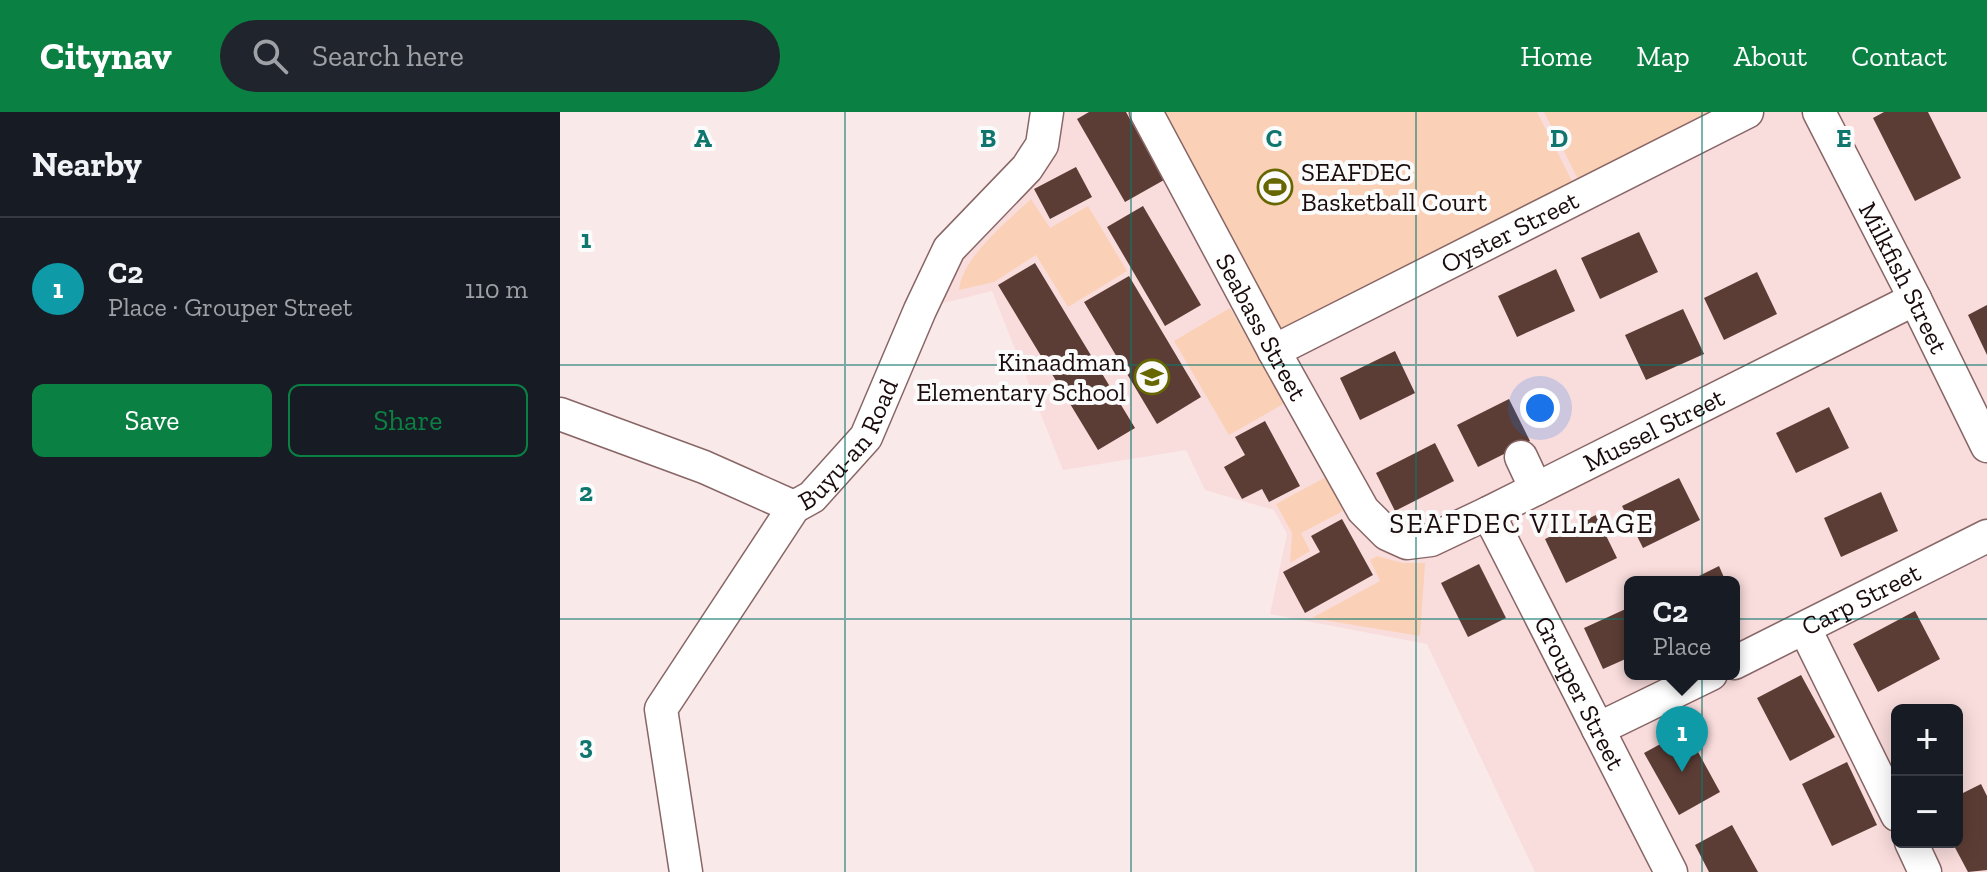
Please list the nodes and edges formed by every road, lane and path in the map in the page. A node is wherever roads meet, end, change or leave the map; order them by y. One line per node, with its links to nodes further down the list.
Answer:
1 (1047, 112): 11 (street, Buyu-an Road)
2 (1146, 112): 6 (street, Seabass Street)
3 (1747, 112): 6 (street, Oyster Street)
4 (1819, 112): 5 (street, Milkfish Street)
5 (1915, 299): 8 (street, Milkfish Street); 10 (street, Mussel Street)
6 (1274, 351): 13 (street, Seabass Street)
7 (560, 414): 11 (street)
8 (1987, 446)
9 (1521, 457): 10 (street)
10 (1536, 489): 12 (street, Mussel Street)
11 (794, 507): 21 (street, Buyu-an Road)
12 (1488, 513): 13 (street, Mussel Street); 18 (street, Grouper Street)
13 (1387, 534)
14 (1987, 536): 15 (street, Carp Street)
15 (1805, 629): 16 (street, Carp Street); 19 (street)
16 (1740, 660)
17 (1699, 680): 18 (street)
18 (1598, 729): 22 (street, Grouper Street)
19 (1891, 803)
20 (1914, 848): 23 (street)
21 (686, 872)
22 (1671, 872)
23 (1925, 872)

